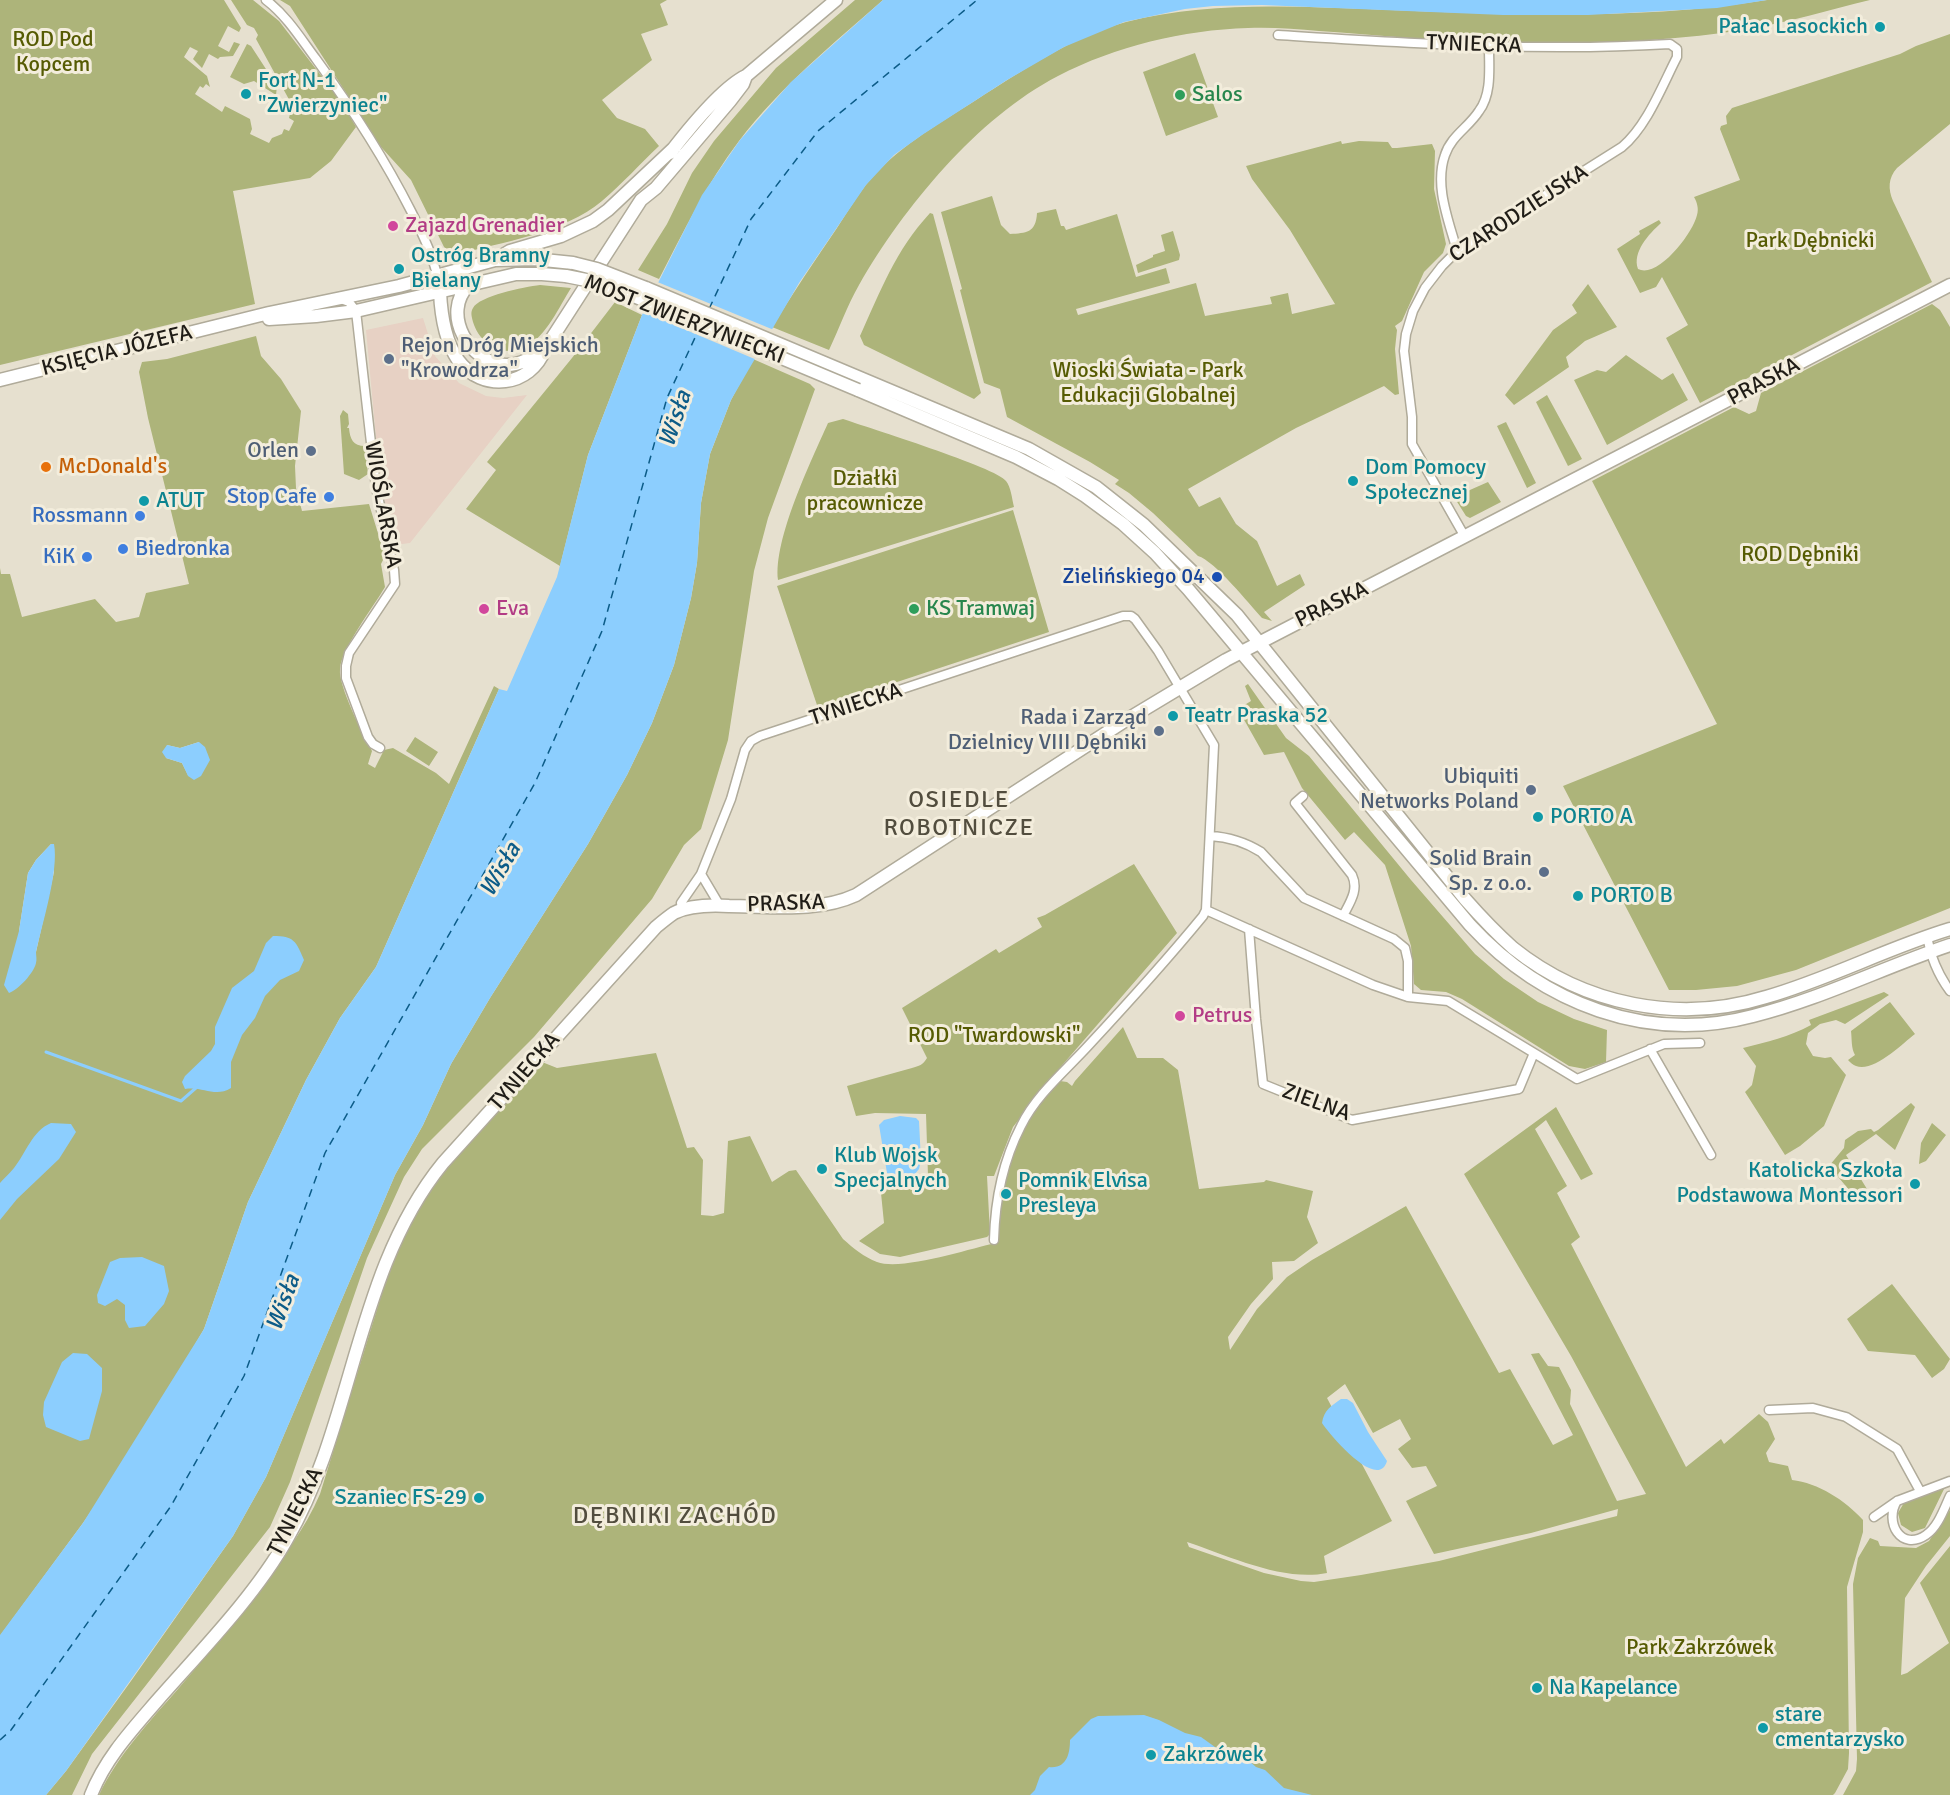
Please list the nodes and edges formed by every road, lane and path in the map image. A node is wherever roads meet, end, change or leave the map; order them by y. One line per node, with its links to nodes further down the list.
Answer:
1 (266, 0): 11 (street)
2 (836, 0): 6 (main road, KSIĘCIA JÓZEFA)
3 (1278, 35): 5 (street, TYNIECKA)
4 (1670, 44): 5 (street, TYNIECKA); 9 (street, CZARODZIEJSKA)
5 (1489, 48): 9 (street)
6 (746, 76): 7 (main road, KSIĘCIA JÓZEFA); 8 (main road, KSIĘCIA JÓZEFA)
7 (675, 147): 8 (main road, KSIĘCIA JÓZEFA); 10 (main road, KSIĘCIA JÓZEFA)
8 (641, 200): 19 (main road, KSIĘCIA JÓZEFA)
9 (1457, 251): 22 (street, CZARODZIEJSKA)
10 (495, 260): 11 (main road, KSIĘCIA JÓZEFA); 21 (main road, MOST ZWIERZYNIECKI, bridge)
11 (438, 276): 14 (main road, KSIĘCIA JÓZEFA); 15 (street, KSIĘCIA JÓZEFA)
12 (469, 285): 15 (main road, KSIĘCIA JÓZEFA); 19 (main road); 21 (main road, MOST ZWIERZYNIECKI, bridge)
13 (1948, 289): 22 (main road, PRASKA)
14 (379, 290): 16 (main road, KSIĘCIA JÓZEFA); 17 (street)
15 (440, 292): 17 (main road, KSIĘCIA JÓZEFA); 19 (main road, KSIĘCIA JÓZEFA)
16 (337, 298): 17 (street); 18 (main road, KSIĘCIA JÓZEFA)
17 (356, 311): 18 (main road, KSIĘCIA JÓZEFA); 26 (street, WIOŚLARSKA)
18 (235, 322): 20 (main road, KSIĘCIA JÓZEFA)
19 (545, 350)
20 (0, 380)
21 (861, 385): 23 (main road); 24 (main road)
22 (1465, 537): 23 (main road, PRASKA)
23 (1259, 642): 24 (main road, PRASKA); 36 (main road)
24 (1241, 652): 25 (main road, PRASKA); 38 (main road)
25 (1179, 687): 28 (street); 29 (street, TYNIECKA); 30 (main road, PRASKA)
26 (380, 748)
27 (1303, 796): 33 (street)
28 (1210, 836): 32 (street); 33 (street)
29 (701, 874): 30 (street, PRASKA); 31 (street, TYNIECKA)
30 (720, 906): 31 (main road, PRASKA)
31 (681, 910): 52 (main road, TYNIECKA)
32 (1206, 910): 34 (street); 45 (street)
33 (1343, 916): 40 (street)
34 (1249, 928): 40 (street); 43 (street, ZIELNA)
35 (1950, 929): 36 (main road)
36 (1927, 936): 38 (street)
37 (1950, 945): 38 (main road)
38 (1930, 952): 39 (street)
39 (1950, 991)
40 (1407, 997): 43 (street)
41 (1700, 1043): 42 (street)
42 (1650, 1049): 43 (street); 44 (street)
43 (1534, 1053)
44 (1711, 1155)
45 (994, 1240)
46 (1769, 1410): 48 (street)
47 (1950, 1480): 48 (street)
48 (1920, 1491): 50 (street)
49 (1950, 1496): 50 (street)
50 (1897, 1501): 51 (street)
51 (1874, 1517)
52 (91, 1795)

